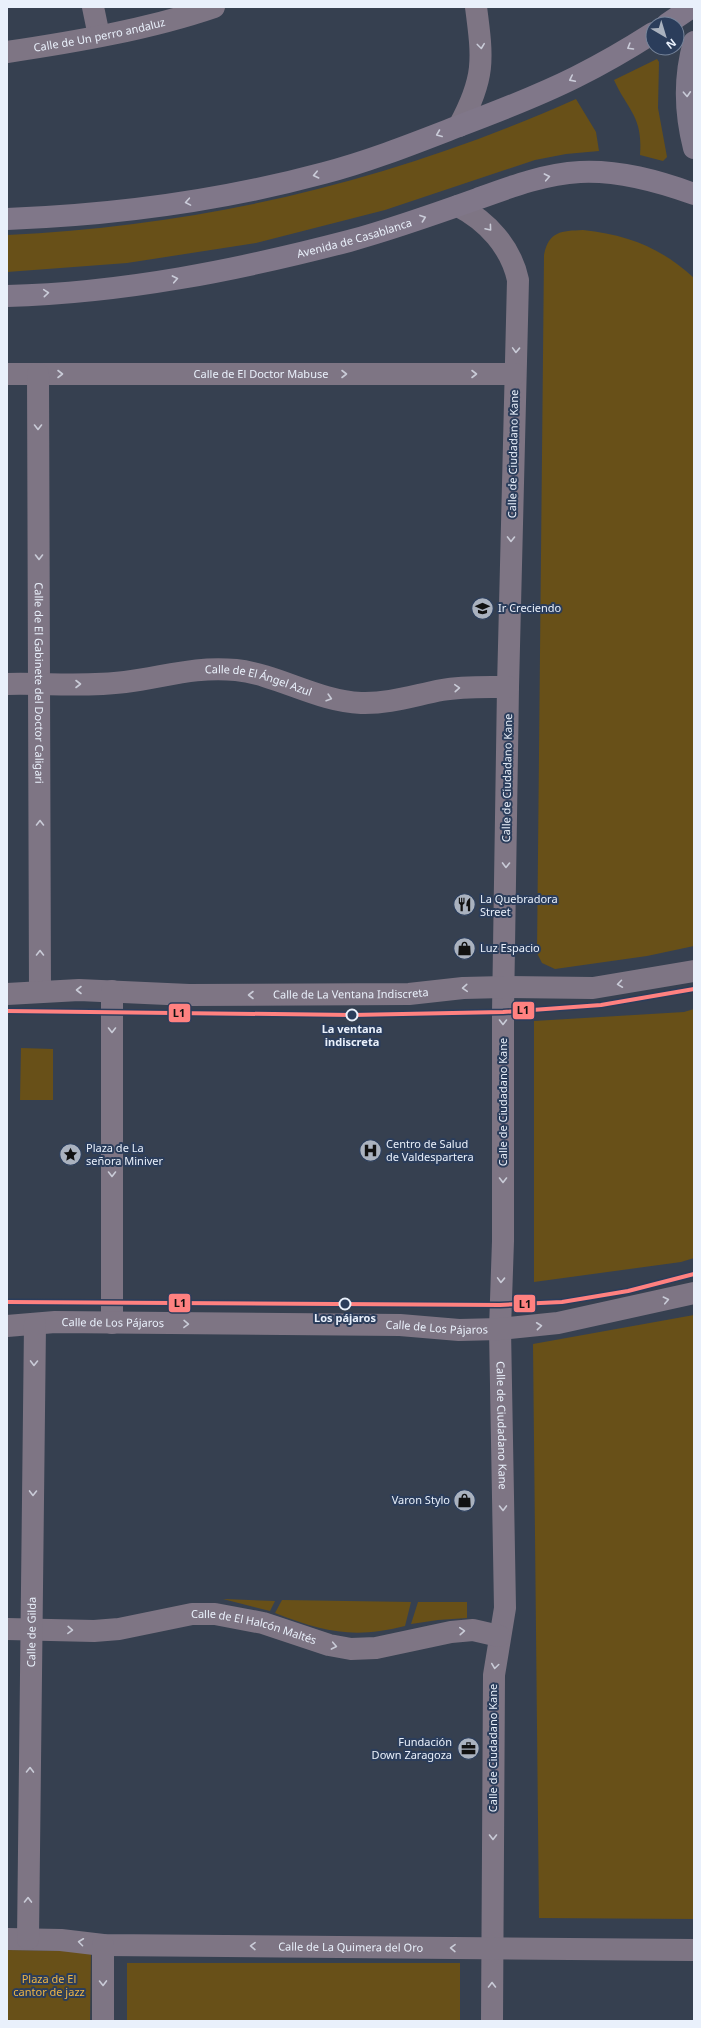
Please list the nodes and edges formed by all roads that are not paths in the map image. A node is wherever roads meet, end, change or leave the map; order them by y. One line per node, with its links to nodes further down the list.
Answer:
1 (92, 7): 6 (street)
2 (214, 7): 6 (street, Calle de Un perro andaluz)
3 (476, 7): 10 (street, one-way to 10)
4 (692, 7): 5 (main road)
5 (679, 16)
6 (99, 36): 9 (street, Calle de Un perro andaluz)
7 (645, 38): 10 (main road, one-way to 10)
8 (694, 42): 11 (main road, one-way to 11)
9 (7, 52)
10 (459, 126): 14 (main road, one-way to 14)
11 (694, 148)
12 (694, 194): 13 (main road, Avenida de Casablanca, one-way to 12)
13 (458, 206): 15 (main road, Avenida de Casablanca, one-way to 13); 18 (street, Calle de Ciudadano Kane, one-way to 18)
14 (7, 219)
15 (7, 296)
16 (7, 374): 17 (street, Calle de El Doctor Mabuse)
17 (38, 374): 18 (street, Calle de El Doctor Mabuse, one-way to 18); 19 (street, Calle de El Gabinete del Doctor Caligari, one-way to 19)
18 (515, 374): 21 (street, Calle de Ciudadano Kane, one-way to 21)
19 (39, 683): 20 (street, Calle de El Ángel Azul); 21 (street, Calle de El Ángel Azul, one-way to 21); 25 (street, Calle de El Gabinete del Doctor Caligari, one-way to 19)
20 (7, 684)
21 (508, 687): 23 (street, Calle de Ciudadano Kane, one-way to 23)
22 (694, 971): 23 (street, Calle de La Ventana Indiscreta, one-way to 23)
23 (504, 987): 24 (street, Calle de La Ventana Indiscreta, one-way to 24); 31 (street, Calle de Ciudadano Kane, one-way to 31)
24 (112, 991): 25 (street, Calle de La Ventana Indiscreta, one-way to 25); 28 (street, one-way to 28)
25 (40, 992): 26 (street, Calle de La Ventana Indiscreta)
26 (7, 994)
27 (694, 1293): 31 (street, Calle de Los Pájaros, one-way to 27)
28 (112, 1323): 29 (street, Calle de Los Pájaros); 31 (street, Calle de Los Pájaros, one-way to 31)
29 (35, 1324): 30 (street, Calle de Los Pájaros); 33 (street, Calle de Gilda, one-way to 33)
30 (7, 1326)
31 (500, 1330): 34 (street, Calle de Ciudadano Kane, one-way to 34)
32 (7, 1629): 33 (street, Calle de El Halcón Maltés)
33 (31, 1629): 34 (street, Calle de El Halcón Maltés, one-way to 34); 35 (street, Calle de Gilda, one-way to 33)
34 (499, 1636): 37 (street, Calle de Ciudadano Kane, one-way to 37)
35 (18, 1939): 36 (street, Calle de La Quimera del Oro, one-way to 35)
36 (103, 1945): 37 (street, Calle de La Quimera del Oro, one-way to 36); 39 (street, one-way to 39)
37 (492, 1948): 38 (street, Calle de La Quimera del Oro); 40 (street, Calle de Ciudadano Kane, one-way to 37)
38 (694, 1950)
39 (103, 2021)
40 (492, 2021)

